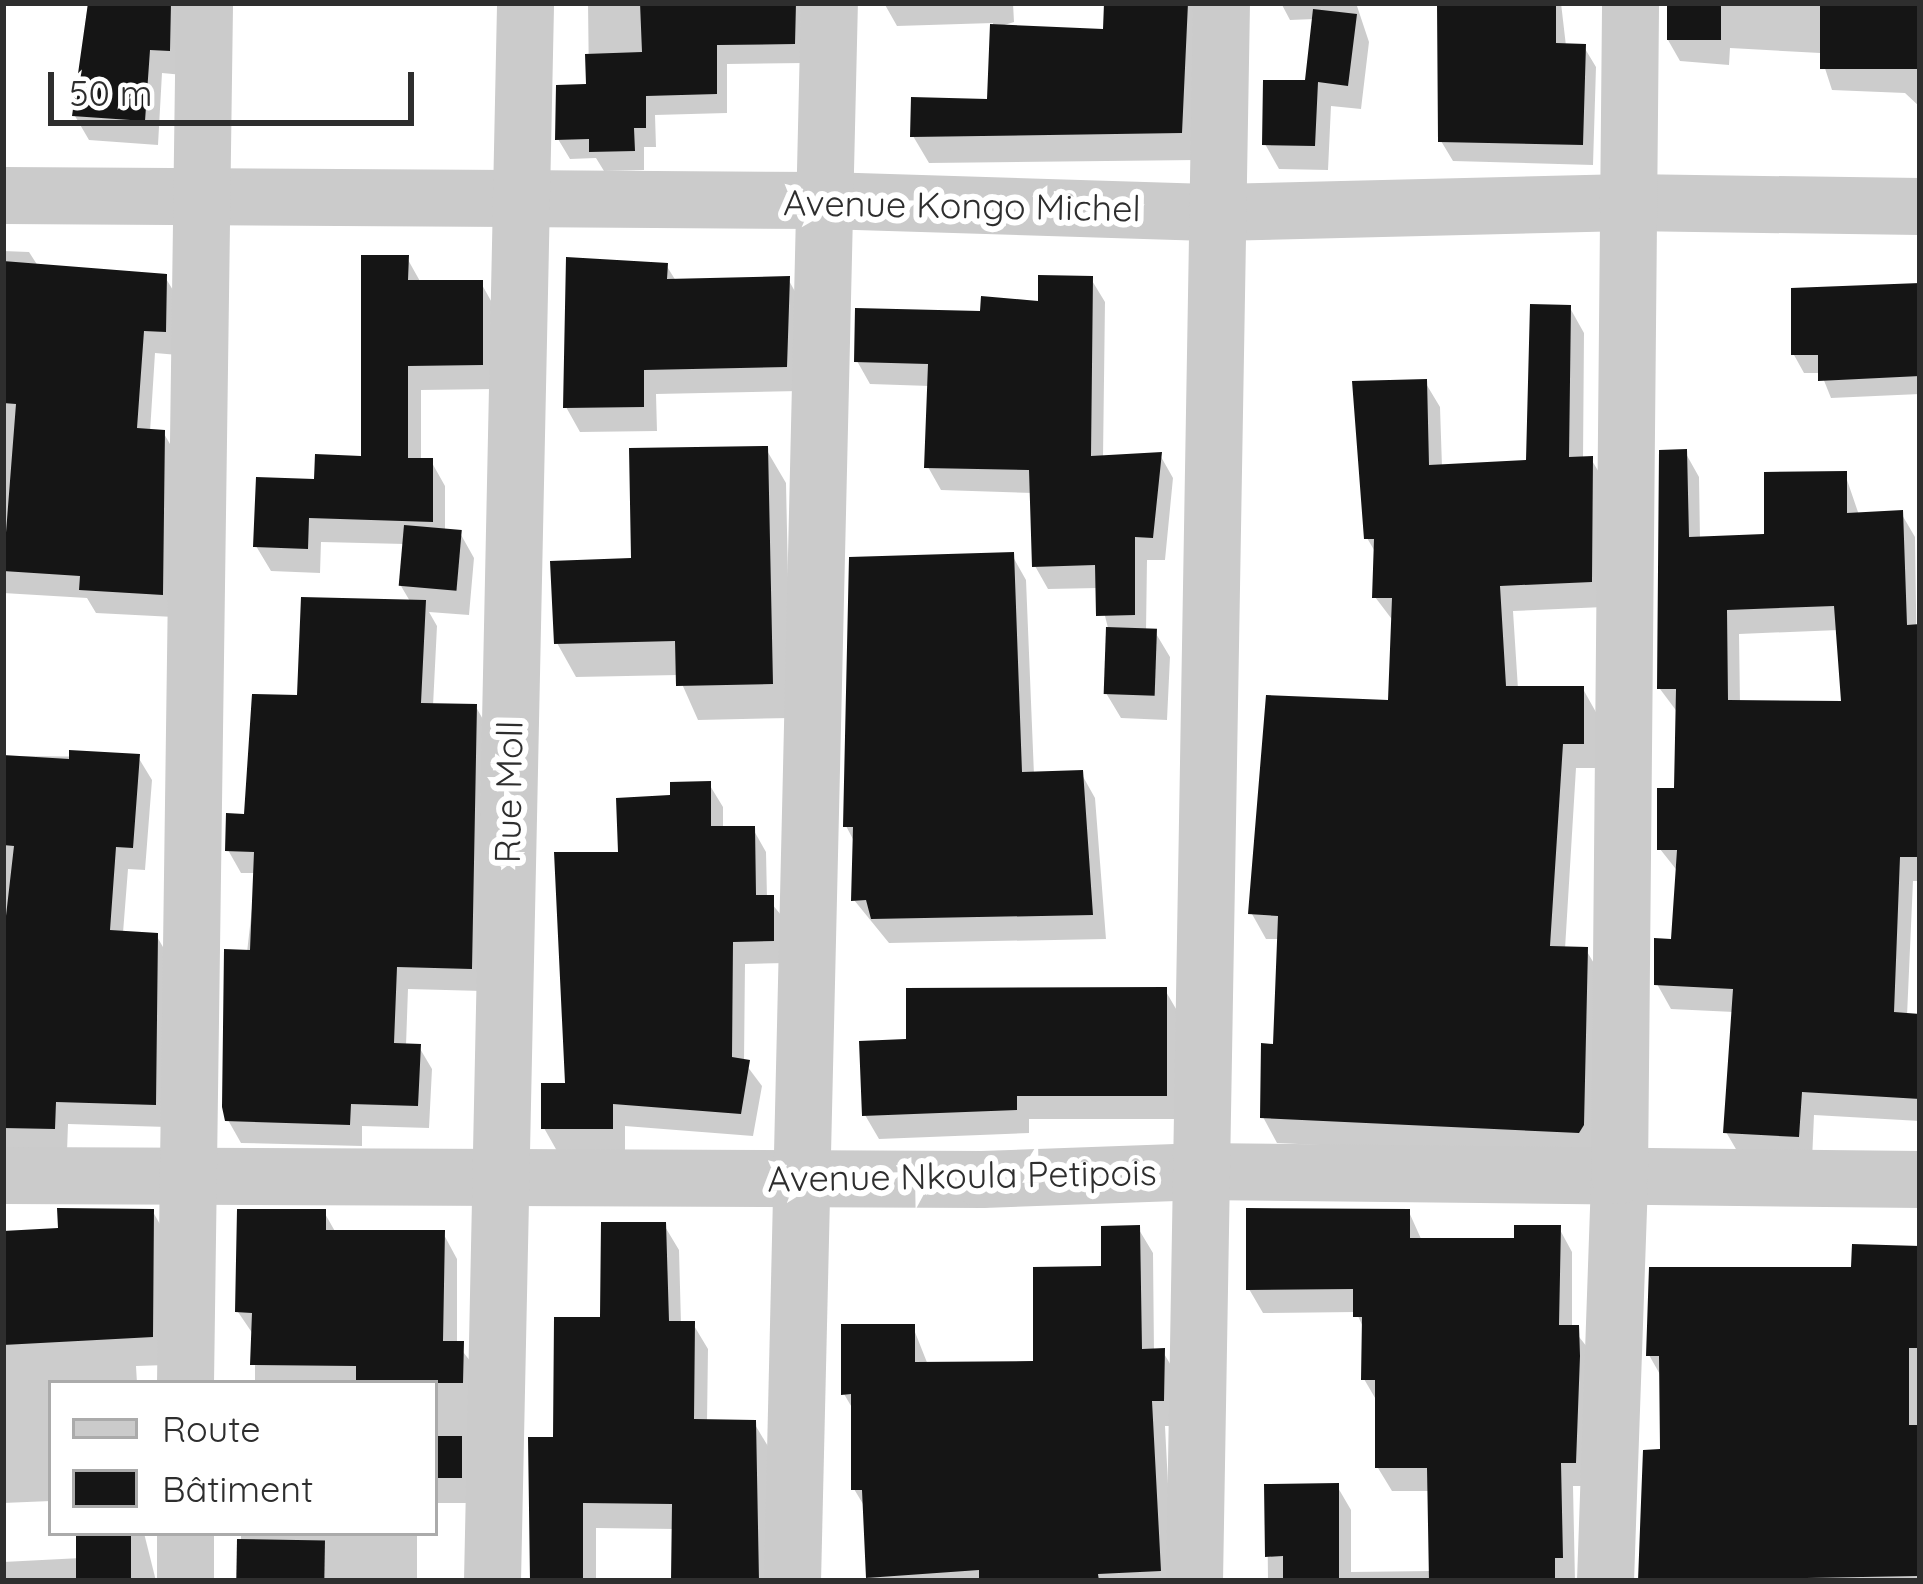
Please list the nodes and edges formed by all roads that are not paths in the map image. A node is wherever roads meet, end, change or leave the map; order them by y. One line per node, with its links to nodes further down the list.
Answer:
1 (204, 3): 7 (street)
2 (525, 3): 10 (street, Rue Moll)
3 (829, 3): 8 (street)
4 (1221, 3): 12 (street)
5 (1630, 3): 9 (street)
6 (3, 196): 7 (street, Avenue Kongo Michel)
7 (202, 198): 10 (street, Avenue Kongo Michel); 14 (street)
8 (824, 200): 10 (street, Avenue Kongo Michel); 12 (street, Avenue Kongo Michel); 18 (street)
9 (1627, 202): 11 (street, Avenue Kongo Michel); 12 (street, Avenue Kongo Michel); 17 (street)
10 (519, 204): 16 (street, Rue Moll)
11 (1920, 206)
12 (1216, 212): 13 (street)
13 (1196, 1171): 17 (street, Avenue Nkoula Petipois); 18 (street, Avenue Nkoula Petipois); 25 (street)
14 (185, 1174): 15 (street, Avenue Nkoula Petipois); 16 (street, Avenue Nkoula Petipois); 20 (street)
15 (3, 1175)
16 (500, 1175): 18 (street, Avenue Nkoula Petipois); 23 (street, Rue Moll)
17 (1619, 1175): 19 (street, Avenue Nkoula Petipois); 26 (street)
18 (802, 1178): 24 (street)
19 (1920, 1179)
20 (185, 1380)
21 (185, 1536): 22 (street)
22 (185, 1581)
23 (492, 1581)
24 (792, 1581)
25 (1194, 1581)
26 (1605, 1581)

